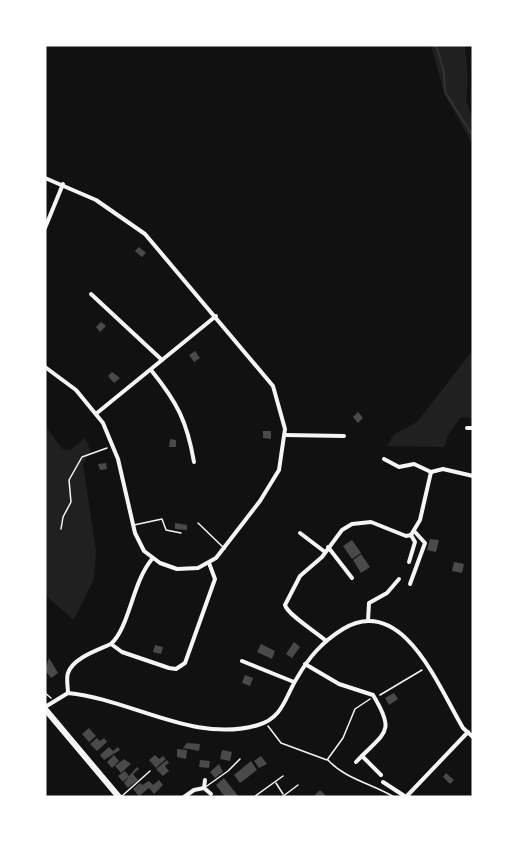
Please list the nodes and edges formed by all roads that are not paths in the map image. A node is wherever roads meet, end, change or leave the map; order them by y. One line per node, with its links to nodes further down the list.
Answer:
1 (45, 178): 2 (street)
2 (63, 184): 3 (street); 5 (street)
3 (45, 228)
4 (91, 294): 6 (street)
5 (216, 316): 6 (street); 12 (street)
6 (162, 360): 8 (street)
7 (45, 368): 9 (street)
8 (151, 370): 9 (street); 15 (street)
9 (97, 413): 19 (street)
10 (467, 428): 11 (street)
11 (473, 428)
12 (285, 435): 13 (street); 23 (street)
13 (344, 436)
14 (384, 459): 16 (street)
15 (194, 462)
16 (431, 472): 17 (street); 22 (street)
17 (473, 476)
18 (198, 523): 23 (lane)
19 (133, 525): 20 (lane); 25 (street)
20 (181, 533)
21 (300, 533): 24 (street)
22 (413, 534): 24 (street); 26 (street); 30 (street)
23 (225, 549): 27 (street)
24 (327, 549): 28 (street); 32 (street)
25 (152, 559): 27 (street); 33 (street)
26 (409, 562)
27 (209, 563): 33 (street)
28 (352, 578)
29 (399, 579): 31 (street)
30 (410, 584)
31 (368, 621): 32 (street); 39 (street)
32 (325, 640): 35 (street)
33 (111, 644): 37 (street)
34 (242, 660): 36 (street)
35 (305, 664): 36 (street); 41 (street)
36 (294, 682): 37 (street)
37 (68, 693): 38 (street)
38 (45, 708): 54 (highway)
39 (468, 732): 40 (street); 49 (street)
40 (473, 737)
41 (362, 756): 43 (street); 46 (street)
42 (240, 759): 51 (lane)
43 (356, 762)
44 (150, 771): 54 (lane)
45 (283, 776): 48 (lane)
46 (381, 776)
47 (205, 780): 51 (street)
48 (275, 782): 53 (lane); 56 (lane)
49 (383, 782)
50 (298, 785): 53 (lane)
51 (204, 788): 52 (street); 55 (street)
52 (212, 796)
53 (283, 796)
54 (120, 797)
55 (184, 797)
56 (254, 797)

